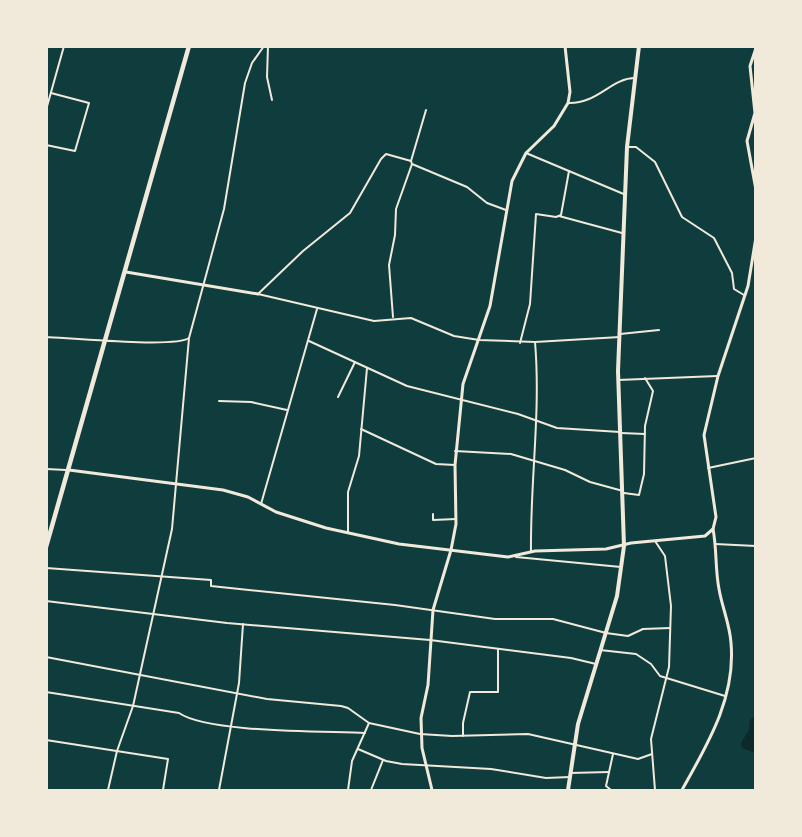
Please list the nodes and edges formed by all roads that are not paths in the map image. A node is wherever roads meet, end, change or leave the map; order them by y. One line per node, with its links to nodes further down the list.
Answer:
1 (64, 46): 8 (street)
2 (189, 46): 25 (highway)
3 (266, 46): 9 (street); 26 (street)
4 (565, 46): 10 (street)
5 (639, 46): 7 (main road)
6 (756, 48): 17 (street)
7 (635, 78): 10 (street); 14 (main road)
8 (51, 93): 11 (street); 13 (street)
9 (272, 100)
10 (568, 103): 15 (street)
11 (46, 110)
12 (426, 110): 16 (street)
13 (46, 145)
14 (627, 147): 20 (main road); 28 (street)
15 (526, 153): 18 (street); 21 (street)
16 (412, 163): 21 (street); 27 (street); 30 (street)
17 (754, 170): 19 (street)
18 (569, 171): 20 (street); 22 (street)
19 (756, 190)
20 (626, 195): 23 (main road)
21 (506, 210): 36 (street)
22 (559, 216): 23 (street); 39 (street)
23 (625, 233): 32 (main road)
24 (756, 237): 28 (street)
25 (126, 272): 26 (street); 35 (highway)
26 (205, 284): 27 (street); 34 (street)
27 (258, 294): 29 (street)
28 (746, 296): 42 (street)
29 (317, 309): 30 (street); 37 (street)
30 (393, 318): 36 (street)
31 (659, 330): 32 (street)
32 (620, 335): 38 (street); 44 (main road)
33 (46, 337): 35 (street)
34 (189, 338): 35 (street); 60 (street)
35 (106, 340): 59 (highway)
36 (479, 340): 39 (street); 46 (street)
37 (309, 341): 40 (street); 48 (street)
38 (535, 342): 39 (street); 49 (street)
39 (520, 343)
40 (355, 362): 41 (street); 45 (street)
41 (367, 368): 46 (street); 50 (street)
42 (718, 376): 43 (street); 57 (street)
43 (645, 378): 44 (street); 52 (street)
44 (618, 380): 51 (main road)
45 (338, 397)
46 (460, 400): 49 (street); 53 (street)
47 (219, 401): 48 (street)
48 (287, 410): 62 (street)
49 (536, 421): 51 (street); 55 (street)
50 (361, 429): 56 (street); 66 (street)
51 (620, 432): 52 (street); 61 (main road)
52 (645, 434): 61 (street)
53 (455, 451): 55 (street); 56 (street)
54 (756, 458): 57 (street)
55 (536, 462): 61 (street); 73 (street)
56 (455, 465): 64 (street)
57 (708, 468): 65 (street)
58 (46, 469): 59 (street)
59 (69, 470): 60 (street); 71 (highway)
60 (177, 484): 62 (street); 77 (street)
61 (624, 492): 69 (main road)
62 (261, 504): 66 (street)
63 (433, 514): 64 (street)
64 (456, 519): 72 (street)
65 (713, 530): 67 (street); 68 (street)
66 (348, 533): 72 (street)
67 (655, 541): 69 (street); 82 (street)
68 (715, 544): 70 (street); 93 (street)
69 (624, 546): 73 (street); 75 (main road)
70 (756, 546)
71 (46, 547)
72 (452, 550): 74 (street); 79 (street)
73 (531, 552): 74 (street)
74 (516, 557): 75 (street)
75 (622, 567): 83 (main road)
76 (46, 568): 77 (street)
77 (162, 577): 79 (street); 80 (street)
78 (46, 600): 80 (street)
79 (433, 610): 83 (street); 84 (street)
80 (154, 614): 81 (street); 89 (street)
81 (243, 624): 84 (street); 92 (street)
82 (669, 628): 83 (street); 90 (street)
83 (606, 633): 86 (main road)
84 (430, 640): 85 (street); 98 (street)
85 (498, 650): 88 (street); 99 (street)
86 (600, 650): 88 (main road); 90 (street)
87 (46, 657): 89 (street)
88 (596, 664): 101 (main road)
89 (140, 676): 92 (street); 94 (street)
90 (667, 679): 93 (street); 105 (street)
91 (46, 692): 94 (street)
92 (237, 693): 95 (street); 96 (street)
93 (725, 696): 121 (street)
94 (133, 706): 96 (street); 103 (street)
95 (369, 723): 97 (street); 98 (street)
96 (231, 726): 97 (street); 112 (street)
97 (365, 733): 102 (street)
98 (420, 734): 99 (street); 107 (street)
99 (463, 736): 101 (street)
100 (46, 740): 103 (street)
101 (574, 746): 104 (street); 109 (main road)
102 (358, 749): 106 (street); 113 (street)
103 (117, 751): 110 (street); 111 (street)
104 (613, 754): 105 (street); 108 (street)
105 (652, 754): 120 (street)
106 (383, 760): 107 (street); 114 (street)
107 (427, 765): 109 (street); 115 (street)
108 (609, 772): 109 (street); 119 (street)
109 (570, 775): 118 (main road)
110 (108, 790)
111 (163, 790)
112 (219, 790)
113 (348, 790)
114 (371, 790)
115 (432, 790)
116 (481, 790): 117 (street)
117 (489, 790)
118 (568, 790)
119 (611, 790)
120 (655, 790)
121 (682, 790)

